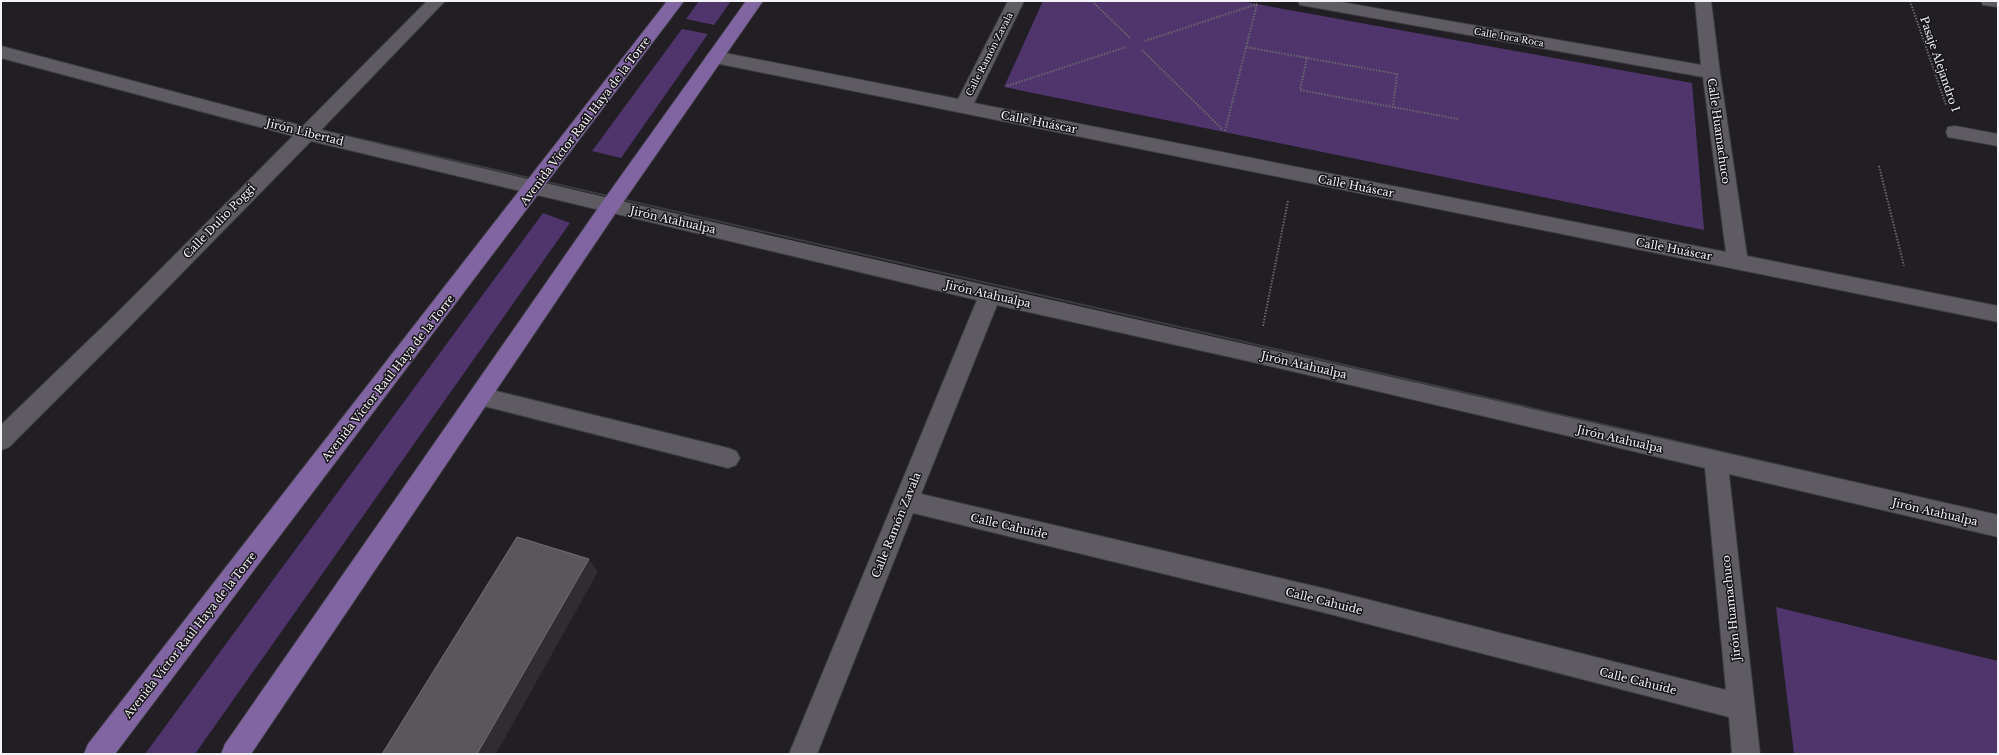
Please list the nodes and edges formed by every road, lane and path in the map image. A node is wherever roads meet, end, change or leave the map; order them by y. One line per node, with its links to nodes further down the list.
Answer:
1 (437, 1): 25 (street, Calle Dulio Poggi)
2 (676, 1): 29 (main road, Avenida Víctor Raúl Haya de la Torre)
3 (755, 1): 17 (main road)
4 (1016, 1): 21 (street, Calle Ramón Zavala)
5 (1092, 1): 11 (path)
6 (1306, 1): 19 (street, Calle Inca Roca)
7 (1703, 1): 19 (street, Calle Huamachuco)
8 (1910, 1): 24 (path, Pasaje Alejandro I)
9 (1989, 1): 10 (street)
10 (1998, 2)
11 (1130, 38)
12 (1145, 41): 14 (path)
13 (1126, 47): 20 (path)
14 (1246, 47): 15 (path); 18 (path)
15 (1142, 50)
16 (1, 52): 25 (street, Jirón Libertad)
17 (715, 57): 21 (street, Calle Huáscar); 30 (main road)
18 (1307, 58): 22 (path); 22 (path)
19 (1711, 73): 31 (street, Calle Huamachuco)
20 (1004, 87)
21 (963, 107): 28 (street, Calle Huáscar)
22 (1393, 107): 23 (path)
23 (1458, 119)
24 (1955, 132): 26 (street)
25 (306, 133): 29 (street, Jirón Libertad); 37 (street, Calle Dulio Poggi)
26 (1998, 140)
27 (1879, 166): 33 (path)
28 (1294, 173): 31 (street, Calle Huáscar); 35 (path)
29 (535, 188): 30 (street, Jirón Libertad); 43 (main road, Avenida Víctor Raúl Haya de la Torre)
30 (610, 206): 32 (street, Jirón Atahualpa); 36 (main road)
31 (1738, 262): 33 (street, Calle Huáscar)
32 (990, 295): 35 (street, Jirón Atahualpa); 40 (street, Calle Ramón Zavala)
33 (1912, 296): 34 (street, Calle Huáscar)
34 (1998, 314)
35 (1257, 354): 39 (street, Jirón Atahualpa)
36 (480, 396): 38 (street); 44 (main road)
37 (1, 440)
38 (728, 458)
39 (1716, 462): 41 (street, Jirón Atahualpa); 42 (street, Jirón Huamachuco)
40 (906, 501): 42 (street, Calle Cahuide); 45 (street, Calle Ramón Zavala)
41 (1998, 526)
42 (1741, 707): 46 (street, Jirón Huamachuco)
43 (98, 754)
44 (236, 754)
45 (803, 754)
46 (1746, 754)

